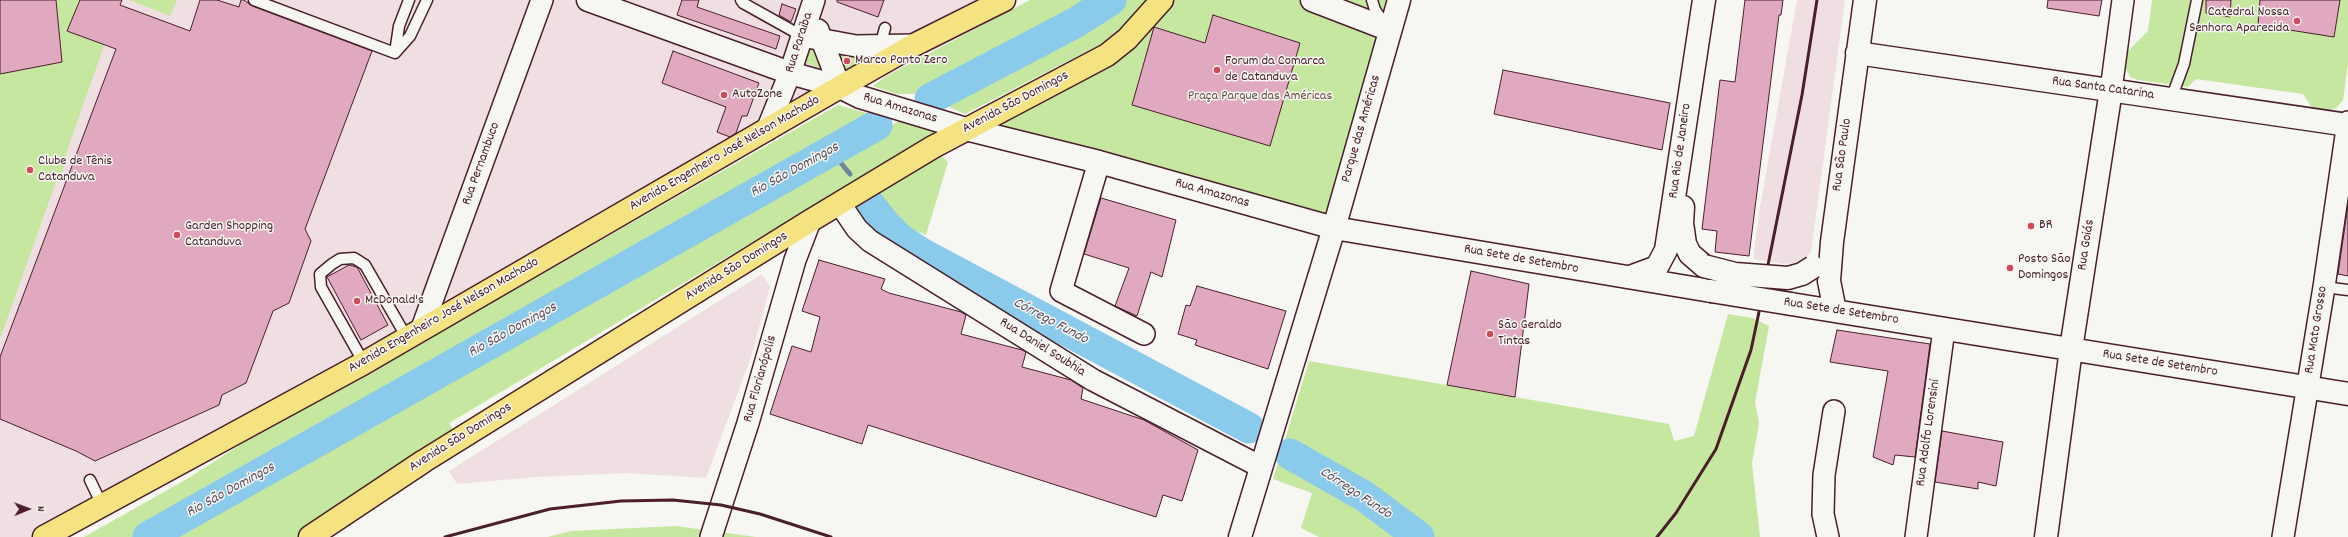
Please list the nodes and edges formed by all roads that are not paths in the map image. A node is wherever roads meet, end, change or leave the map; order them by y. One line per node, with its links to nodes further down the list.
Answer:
1 (254, 0): 21 (lane)
2 (409, 0): 21 (lane)
3 (427, 0): 21 (lane)
4 (542, 0): 41 (street, Rua Pernambuco)
5 (588, 0): 23 (street, Rua Amazonas)
6 (741, 0): 19 (lane)
7 (814, 0): 19 (street, Rua Paraiba)
8 (819, 0): 19 (street)
9 (1004, 0): 20 (main road)
10 (1162, 0): 29 (main road, Avenida São Domingos)
11 (1312, 0): 18 (street)
12 (1372, 0): 18 (lane)
13 (1399, 0): 18 (street, Parque das Américas)
14 (1704, 0): 27 (street, Rua Rio de Janeiro)
15 (1865, 0): 22 (street, Rua São Paulo)
16 (2123, 0): 25 (street, Rua Goiás)
17 (2197, 0): 26 (lane)
18 (1390, 30): 34 (street, Parque das Américas)
19 (811, 38): 20 (street); 23 (street, Rua Paraiba); 24 (street)
20 (914, 45): 24 (main road)
21 (397, 47)
22 (1857, 54): 25 (street, Rua Santa Catarina); 35 (street, Rua São Paulo)
23 (790, 73): 24 (street, Rua Amazonas); 30 (street, Rua Paraiba)
24 (840, 87): 29 (street, Rua Amazonas); 30 (main road, Avenida Engenheiro José Nelson Machado)
25 (2111, 90): 26 (street, Rua Santa Catarina); 43 (street, Rua Goiás)
26 (2171, 99): 28 (street, Rua Santa Catarina)
27 (1688, 101): 35 (street, bridge); 36 (street, Rua Rio de Janeiro)
28 (2348, 124): 37 (street, Rua Mato Grosso)
29 (966, 129): 31 (street, Rua Amazonas); 32 (main road, Avenida São Domingos)
30 (768, 130): 41 (main road, Avenida Engenheiro José Nelson Machado)
31 (1099, 162): 34 (street, Rua Amazonas); 42 (street)
32 (847, 199): 33 (main road, Avenida São Domingos); 48 (street, Rua Daniel Soubhia)
33 (810, 222): 52 (main road, Avenida São Domingos); 53 (street, Rua Florianópolis)
34 (1334, 228): 36 (street, Rua Sete de Setembro); 48 (street, Parque das Américas)
35 (1832, 242): 39 (street, Rua São Paulo)
36 (1627, 278): 39 (street, Rua Sete de Setembro, bridge)
37 (2324, 287): 38 (lane); 45 (street, Rua Mato Grosso)
38 (2348, 290)
39 (1835, 311): 40 (street, Rua Sete de Setembro)
40 (1944, 329): 43 (street, Rua Sete de Setembro); 56 (street, Rua Adolfo Lorensini)
41 (414, 333): 44 (main road, Avenida Engenheiro José Nelson Machado); 44 (lane)
42 (1144, 334)
43 (2071, 349): 45 (street, Rua Sete de Setembro); 57 (street, Rua Goiás)
44 (364, 363): 50 (main road, Avenida Engenheiro José Nelson Machado)
45 (2307, 388): 46 (street, Rua Sete de Setembro); 58 (street, Rua Mato Grosso)
46 (2348, 394)
47 (1834, 411): 55 (street)
48 (1261, 468): 54 (street, Parque das Américas)
49 (90, 480): 50 (lane)
50 (102, 505): 51 (main road, Avenida Engenheiro José Nelson Machado)
51 (44, 537)
52 (310, 537)
53 (711, 537)
54 (1240, 537)
55 (1828, 537)
56 (1916, 537)
57 (2046, 537)
58 (2283, 537)

